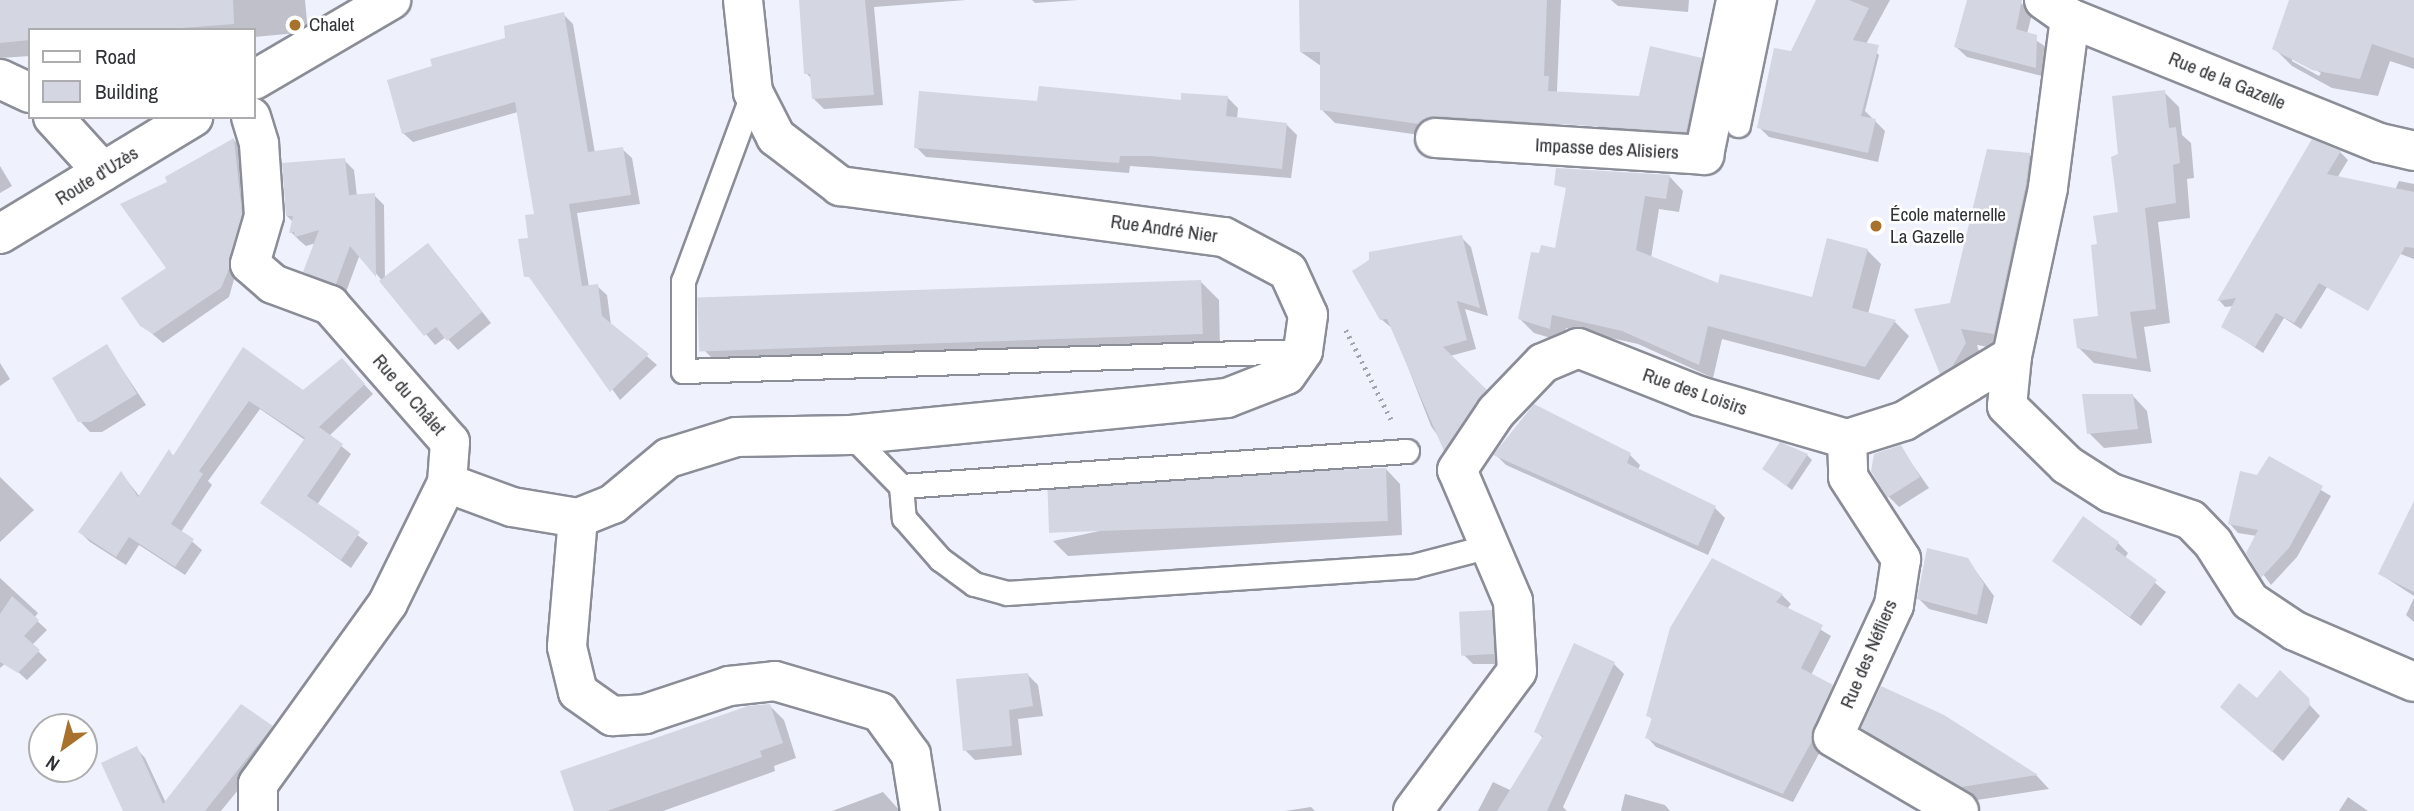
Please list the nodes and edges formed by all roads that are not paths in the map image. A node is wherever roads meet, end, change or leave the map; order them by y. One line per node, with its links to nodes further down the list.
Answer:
1 (391, 0): 7 (street)
2 (743, 0): 9 (street, Rue André Nier)
3 (1736, 0): 14 (street, Impasse des Alisiers)
4 (1764, 0): 13 (lane)
5 (2057, 9): 15 (street, Rue de la Gazelle); 19 (street)
6 (0, 79): 8 (street)
7 (256, 79)
8 (28, 92)
9 (753, 92): 18 (street, Rue André Nier); 18 (lane)
10 (55, 119): 16 (street)
11 (190, 119): 16 (street, Route d'Uzès)
12 (252, 119): 23 (street, Rue du Châlet)
13 (1738, 125)
14 (1435, 138)
15 (2414, 151)
16 (103, 172): 17 (street, Route d'Uzès)
17 (0, 234)
18 (1303, 351): 20 (street)
19 (2012, 356): 21 (street); 27 (street)
20 (850, 435): 24 (lane); 25 (street)
21 (1847, 439): 26 (street, Rue des Loisirs); 31 (street, Rue des Néfliers)
22 (1407, 451): 24 (lane)
23 (447, 483): 25 (street); 28 (street, Rue du Châlet)
24 (901, 486): 26 (lane)
25 (579, 518): 29 (street)
26 (1489, 546): 30 (street, Rue des Loisirs)
27 (2414, 682)
28 (258, 811)
29 (920, 811)
30 (1413, 811)
31 (1959, 811)

